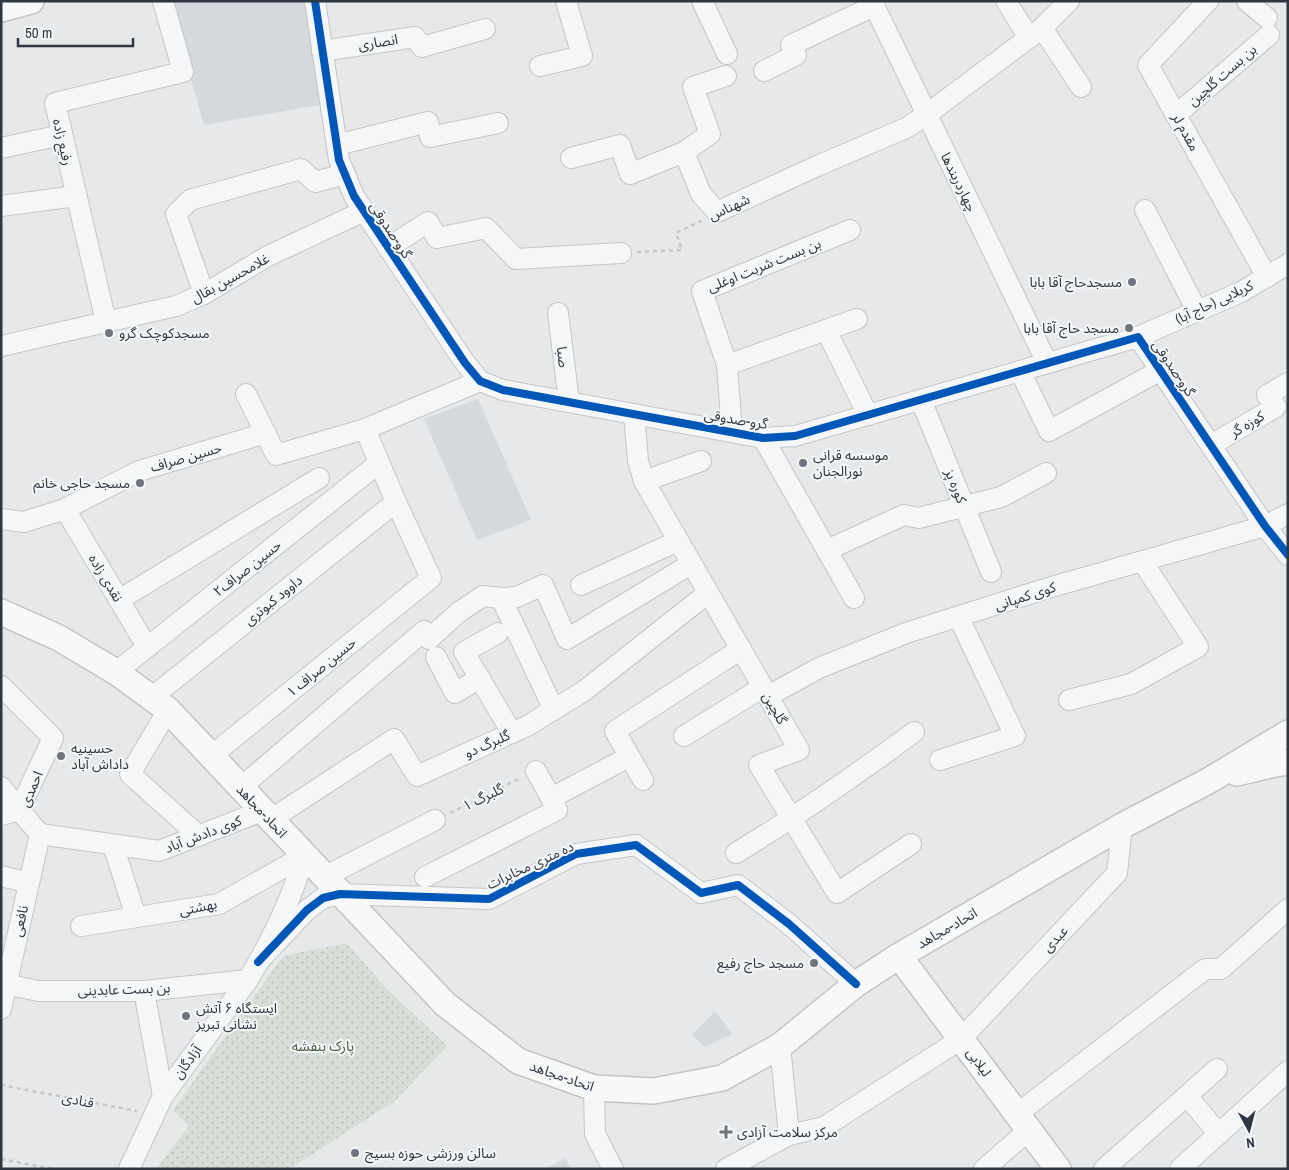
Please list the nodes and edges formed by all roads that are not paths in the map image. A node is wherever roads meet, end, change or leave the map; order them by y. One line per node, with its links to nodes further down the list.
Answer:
1 (31, 1): 11 (main road)
2 (163, 1): 23 (street, رفیع زاده)
3 (315, 1): 14 (street, گرو-صدوقی)
4 (566, 1): 16 (street)
5 (702, 1): 15 (street)
6 (1006, 1): 13 (street)
7 (1069, 1): 13 (street, شهناس)
8 (1208, 1): 21 (street, مقدم لر)
9 (1247, 1): 21 (street, بن بست گلچین)
10 (873, 4): 17 (street); 20 (street, چهاردربندها)
11 (1, 9)
12 (486, 29): 14 (street, انصاری)
13 (1036, 33): 19 (street); 20 (street, شهناس)
14 (322, 51): 24 (street, گرو-صدوقی)
15 (727, 54)
16 (540, 66)
17 (764, 71)
18 (726, 76): 26 (street)
19 (1081, 87)
20 (926, 115): 26 (street, شهناس); 46 (street, چهاردربندها)
21 (1176, 115): 37 (street, مقدم لر)
22 (498, 123): 24 (street)
23 (62, 135): 25 (street); 29 (street, رفیع زاده)
24 (337, 145): 28 (street, گرو-صدوقی)
25 (1, 148)
26 (684, 152): 27 (street)
27 (571, 158)
28 (345, 174): 32 (street, گرو-صدوقی); 38 (street)
29 (76, 196): 30 (street); 42 (street, رفیع زاده)
30 (1, 206)
31 (1145, 210): 39 (street)
32 (364, 211): 34 (street, گرو-صدوقی); 38 (street, غلامحسین بقال)
33 (850, 230): 47 (street, بن بست شربت اوغلی)
34 (388, 248): 35 (street); 50 (street, گرو-صدوقی)
35 (621, 253)
36 (1288, 264): 37 (street, کربلایی (حاج آبا))
37 (1267, 277): 39 (street, کربلایی (حاج آبا))
38 (204, 294): 42 (street, غلامحسین بقال)
39 (1197, 311): 44 (street, کربلایی (حاج آبا))
40 (558, 313): 54 (street, صبا)
41 (857, 320): 43 (street)
42 (106, 322): 45 (street, غلامحسین بقال)
43 (826, 330): 47 (street); 56 (street)
44 (1138, 337): 46 (street, گرو-صدوقی); 48 (street, گرو-صدوقی)
45 (1, 346)
46 (1047, 363): 49 (street, گرو-صدوقی)
47 (727, 365): 58 (street, بن بست شربت اوغلی)
48 (1160, 370): 49 (street); 61 (street, گرو-صدوقی)
49 (1020, 371): 53 (street, گرو-صدوقی)
50 (480, 381): 54 (street, گرو-صدوقی); 57 (street)
51 (1288, 383): 61 (street, کوزه گر)
52 (246, 394): 59 (street)
53 (921, 400): 56 (street, گرو-صدوقی); 68 (street, کوره پز)
54 (569, 402): 55 (street, گرو-صدوقی)
55 (634, 414): 58 (street, گرو-صدوقی); 66 (street, گلچین)
56 (868, 415): 60 (street, گرو-صدوقی)
57 (365, 429): 59 (street); 63 (street)
58 (732, 432): 60 (street, گرو-صدوقی)
59 (266, 433): 69 (street, حسین صراف)
60 (764, 438): 74 (street)
61 (1211, 446): 72 (street, گرو-صدوقی)
62 (701, 461): 66 (street)
63 (379, 463): 67 (street); 87 (street, حسین صراف۲)
64 (1046, 473): 68 (street)
65 (319, 478): 83 (street)
66 (644, 481): 73 (street, گلچین)
67 (396, 502): 95 (street, داوود کبوتری); 101 (street, حسین صراف ۱)
68 (964, 506): 74 (street); 78 (street, کوره پز)
69 (65, 509): 71 (street, حسین صراف); 83 (street, نقدی زاده)
70 (1288, 514): 72 (street, کوی کمپانی)
71 (1, 519)
72 (1265, 526): 75 (street, گرو-صدوقی); 76 (street, کوی کمپانی)
73 (678, 541): 77 (street, گلچین); 79 (street)
74 (827, 550): 82 (street)
75 (1288, 555)
76 (1142, 561): 85 (street, کوی کمپانی); 94 (street)
77 (691, 564): 80 (street, گلچین); 81 (street)
78 (991, 572)
79 (581, 585)
80 (708, 592): 88 (street, گلچین); 96 (street, گلبرگ دو)
81 (501, 598): 96 (street); 109 (street)
82 (854, 598)
83 (119, 600): 87 (street, نقدی زاده)
84 (1, 612): 90 (main road, اتحاد-مجاهد)
85 (959, 618): 93 (street, کوی کمپانی); 103 (street)
86 (498, 632): 91 (street)
87 (147, 648): 90 (street, حسین صراف۲)
88 (741, 650): 93 (street, گلچین); 102 (street)
89 (436, 657): 91 (street)
90 (116, 672): 95 (main road, اتحاد-مجاهد)
91 (480, 678): 98 (street)
92 (1, 686): 111 (street, احمدی)
93 (765, 691): 100 (street, کوی کمپانی); 113 (street, گلچین)
94 (1069, 700)
95 (160, 704): 101 (main road, اتحاد-مجاهد); 117 (street)
96 (554, 710): 98 (street, گلبرگ دو)
97 (914, 732): 113 (street)
98 (512, 733): 112 (street, گلبرگ دو)
99 (1288, 733): 107 (main road)
100 (684, 736)
101 (211, 756): 109 (main road, اتحاد-مجاهد)
102 (629, 757): 106 (street); 110 (street)
103 (940, 760)
104 (1288, 762): 107 (main road)
105 (536, 771): 110 (street)
106 (643, 780)
107 (1210, 780): 115 (main road, اتحاد-مجاهد)
108 (1, 787): 111 (street)
109 (240, 788): 112 (main road, اتحاد-مجاهد)
110 (551, 798): 124 (street)
111 (10, 812): 116 (street, احمدی)
112 (266, 815): 117 (street, کوی دادش آباد); 121 (main road, اتحاد-مجاهد)
113 (792, 819): 118 (street, گلچین); 120 (street)
114 (435, 820): 123 (street)
115 (1122, 826): 130 (main road, اتحاد-مجاهد); 137 (street, عبدی)
116 (40, 834): 119 (street); 125 (street, نافعی)
117 (199, 836): 119 (street, کوی دادش آباد)
118 (911, 844)
119 (114, 845): 128 (street)
120 (736, 854)
121 (304, 856): 123 (main road, اتحاد-مجاهد); 128 (street, بهشتی); 131 (street)
122 (1, 876): 125 (street)
123 (324, 877): 126 (main road, اتحاد-مجاهد)
124 (425, 877)
125 (29, 883): 133 (street, نافعی)
126 (340, 894): 131 (street); 134 (street, ده متری مخابرات); 141 (main road, اتحاد-مجاهد)
127 (1288, 908): 144 (street)
128 (136, 917): 129 (street, بهشتی)
129 (81, 926)
130 (899, 956): 134 (main road, اتحاد-مجاهد); 137 (main road, لیلابی)
131 (258, 962): 132 (street, آزادگان)
132 (248, 980): 135 (street, بن بست عابدینی); 142 (street, آزادگان)
133 (4, 983): 135 (street, بن بست عابدینی); 136 (street, نافعی)
134 (856, 984): 138 (main road, اتحاد-مجاهد)
135 (144, 991): 142 (street)
136 (1, 1008)
137 (962, 1039): 144 (main road, لیلابی); 146 (street, عبدی)
138 (780, 1046): 141 (main road, اتحاد-مجاهد); 146 (street)
139 (1217, 1069): 143 (street)
140 (1288, 1071): 145 (street)
141 (594, 1088): 149 (street)
142 (163, 1096): 148 (street, آزادگان)
143 (1186, 1096): 145 (street); 153 (street)
144 (1023, 1122): 151 (street); 152 (main road, لیلابی)
145 (1219, 1134): 154 (street)
146 (789, 1135): 147 (street, عبدی)
147 (756, 1163): 150 (street, عبدی)
148 (129, 1169)
149 (613, 1169)
150 (726, 1169)
151 (984, 1169)
152 (1058, 1169)
153 (1104, 1169)
154 (1180, 1169)

